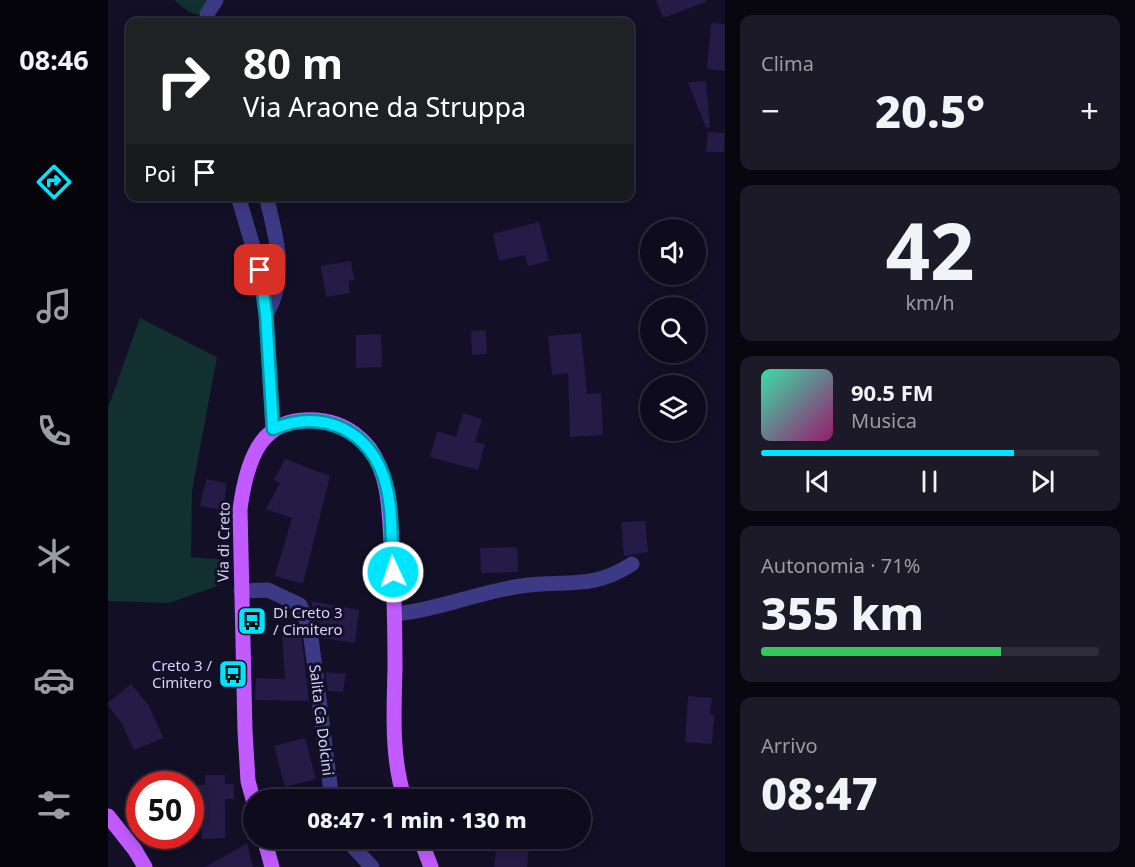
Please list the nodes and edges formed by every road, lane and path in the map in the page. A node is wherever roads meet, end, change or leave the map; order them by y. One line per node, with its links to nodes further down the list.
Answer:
1 (216, 0): 2 (street)
2 (207, 18)
3 (239, 201): 5 (street)
4 (267, 201): 5 (street)
5 (266, 314): 6 (street)
6 (273, 429): 8 (main road, Via di Creto); 9 (main road)
7 (632, 564): 9 (street)
8 (241, 591): 10 (main road, Via di Creto); 11 (street, Salita Ca Dolcini)
9 (395, 614): 12 (main road)
10 (250, 789)
11 (331, 789)
12 (402, 789)
13 (108, 816): 17 (main road)
14 (267, 849): 18 (main road)
15 (355, 849): 19 (street)
16 (424, 849): 20 (main road)
17 (145, 867)
18 (272, 867)
19 (372, 867)
20 (431, 867)

